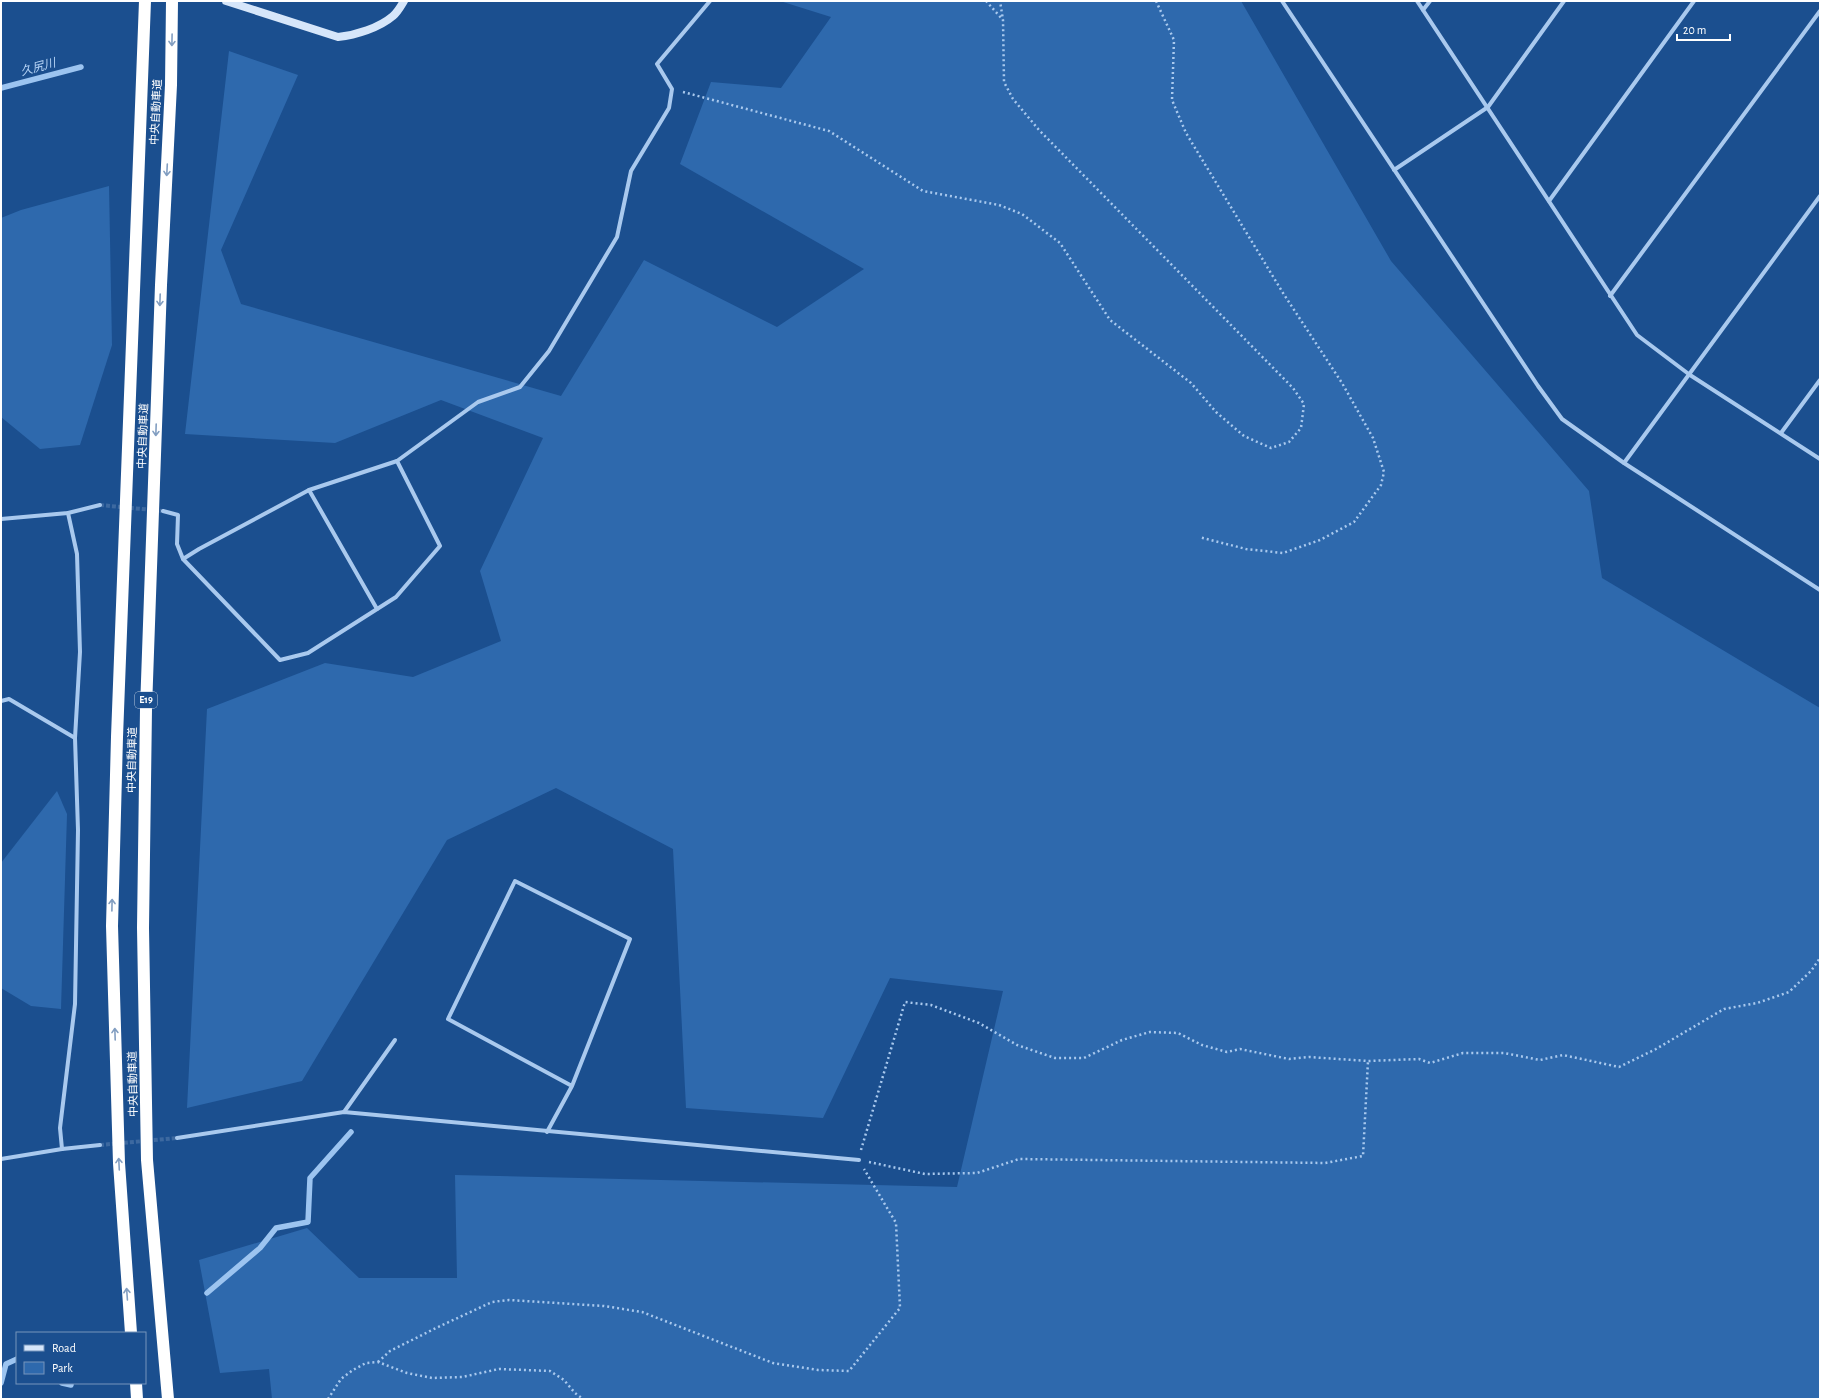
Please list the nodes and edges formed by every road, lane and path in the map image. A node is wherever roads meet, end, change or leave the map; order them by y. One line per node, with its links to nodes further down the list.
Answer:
1 (145, 1): 51 (highway, 中央自動車道 / E19, one-way to 1)
2 (172, 1): 55 (highway, 中央自動車道 / E19, one-way to 55)
3 (226, 1): 4 (street)
4 (404, 1)
5 (710, 1): 17 (street)
6 (986, 1): 16 (path)
7 (1000, 1): 16 (path)
8 (1156, 1): 34 (path)
9 (1282, 1): 19 (street)
10 (1417, 1): 14 (street)
11 (1430, 1): 14 (street)
12 (1564, 1): 18 (street)
13 (1694, 1): 21 (street)
14 (1423, 10): 18 (street)
15 (1820, 11): 22 (street)
16 (1003, 20): 17 (path)
17 (672, 89): 27 (street)
18 (1488, 108): 19 (street); 21 (street)
19 (1394, 170): 28 (street)
20 (1820, 196): 23 (street)
21 (1549, 201): 22 (street)
22 (1610, 296): 23 (street)
23 (1690, 375): 25 (street); 28 (street)
24 (1820, 380): 25 (street)
25 (1781, 433): 26 (street)
26 (1820, 459)
27 (396, 461): 29 (street); 37 (street)
28 (1624, 463): 36 (street)
29 (310, 490): 35 (street); 37 (street)
30 (100, 505): 32 (street)
31 (163, 511): 35 (street)
32 (68, 513): 33 (street); 39 (street)
33 (1, 519)
34 (1199, 536)
35 (183, 559): 37 (street)
36 (1820, 590)
37 (377, 609)
38 (1, 701): 39 (street)
39 (75, 738): 48 (street)
40 (1820, 958): 42 (path)
41 (395, 1040): 44 (street)
42 (1368, 1061): 50 (path); 50 (path)
43 (572, 1086): 43 (street); 45 (street)
44 (344, 1112): 45 (street); 46 (street)
45 (547, 1132): 50 (street)
46 (177, 1138)
47 (100, 1145): 48 (street)
48 (62, 1149): 49 (street)
49 (1, 1159)
50 (858, 1160): 52 (path)
51 (130, 1332)
52 (378, 1362): 56 (path); 57 (path)
53 (136, 1384): 54 (highway)
54 (137, 1399)
55 (168, 1399)
56 (328, 1399)
57 (583, 1399)

